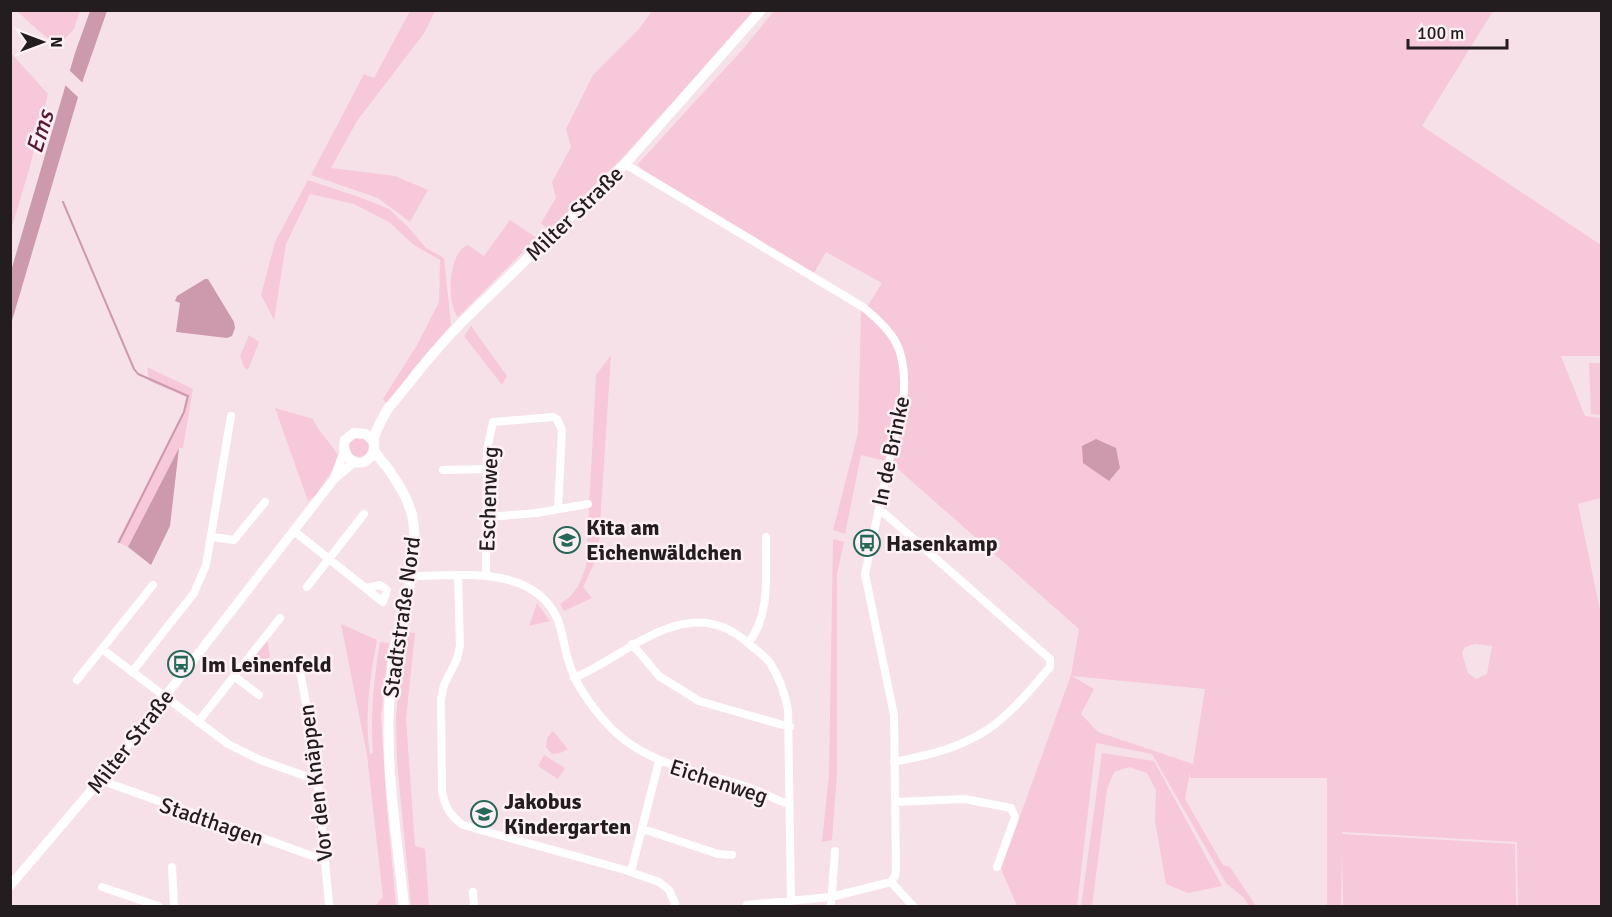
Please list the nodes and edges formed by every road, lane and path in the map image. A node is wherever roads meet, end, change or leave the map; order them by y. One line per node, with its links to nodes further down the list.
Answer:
1 (761, 10): 2 (main road, Milter Straße)
2 (625, 164): 3 (main road, Milter Straße); 16 (street, In de Brinke)
3 (385, 414): 5 (main road, Milter Straße); 6 (main road, Milter Straße)
4 (231, 416): 20 (street)
5 (362, 432): 6 (main road); 7 (main road)
6 (374, 445): 8 (main road); 11 (main road, Stadtstraße Nord)
7 (344, 452): 8 (main road); 12 (street, Milter Straße)
8 (359, 462): 11 (main road); 12 (street, Milter Straße)
9 (487, 469): 10 (street); 15 (street, Eschenweg); 18 (street, Eschenweg)
10 (443, 470)
11 (392, 477): 24 (main road, Stadtstraße Nord)
12 (334, 479): 19 (street, Milter Straße)
13 (265, 502): 20 (street)
14 (588, 504): 15 (street)
15 (558, 509): 18 (street)
16 (878, 511): 43 (street, In de Brinke); 43 (street)
17 (364, 514): 22 (street)
18 (487, 517): 23 (street, Eschenweg)
19 (294, 531): 22 (street); 39 (street, Milter Straße)
20 (212, 537): 34 (street)
21 (766, 537): 30 (street)
22 (329, 559): 27 (street); 28 (street)
23 (486, 575): 25 (street, Eichenweg); 36 (street, Eichenweg)
24 (411, 576): 25 (street, Eichenweg); 66 (main road, Stadtstraße Nord)
25 (458, 576): 54 (street)
26 (153, 585): 32 (street)
27 (308, 587)
28 (366, 588)
29 (280, 618): 35 (street)
30 (748, 643): 31 (street); 41 (street)
31 (632, 644): 36 (street); 41 (street)
32 (102, 649): 34 (street); 37 (street)
33 (298, 661): 44 (street, Vor den Knäppen)
34 (132, 672): 39 (street)
35 (234, 676): 38 (street); 40 (street)
36 (574, 678): 42 (street, Eichenweg)
37 (77, 680)
38 (259, 695)
39 (164, 698): 40 (street); 45 (street, Milter Straße)
40 (198, 722): 44 (street)
41 (790, 728): 47 (street)
42 (659, 761): 47 (street, Eichenweg); 48 (street, Eichenweg)
43 (894, 761): 46 (street, In de Brinke)
44 (318, 776): 51 (street, Vor den Knäppen)
45 (100, 780): 51 (street, Stadthagen); 56 (street, Milter Straße)
46 (895, 802): 53 (street); 55 (street, In de Brinke)
47 (789, 804): 60 (street, Eichenweg)
48 (643, 829): 50 (street); 54 (street, Eichenweg)
49 (835, 851): 59 (street)
50 (732, 855)
51 (325, 858): 61 (street, Vor den Knäppen)
52 (171, 867): 65 (street)
53 (997, 867)
54 (632, 872): 62 (street)
55 (891, 882): 59 (street); 69 (street)
56 (10, 886)
57 (102, 887): 64 (street)
58 (472, 892): 67 (street)
59 (831, 897): 60 (street); 68 (street)
60 (791, 901): 63 (street)
61 (328, 905)
62 (675, 905)
63 (747, 905)
64 (158, 906)
65 (174, 906)
66 (404, 906)
67 (474, 906)
68 (831, 906)
69 (913, 906)

